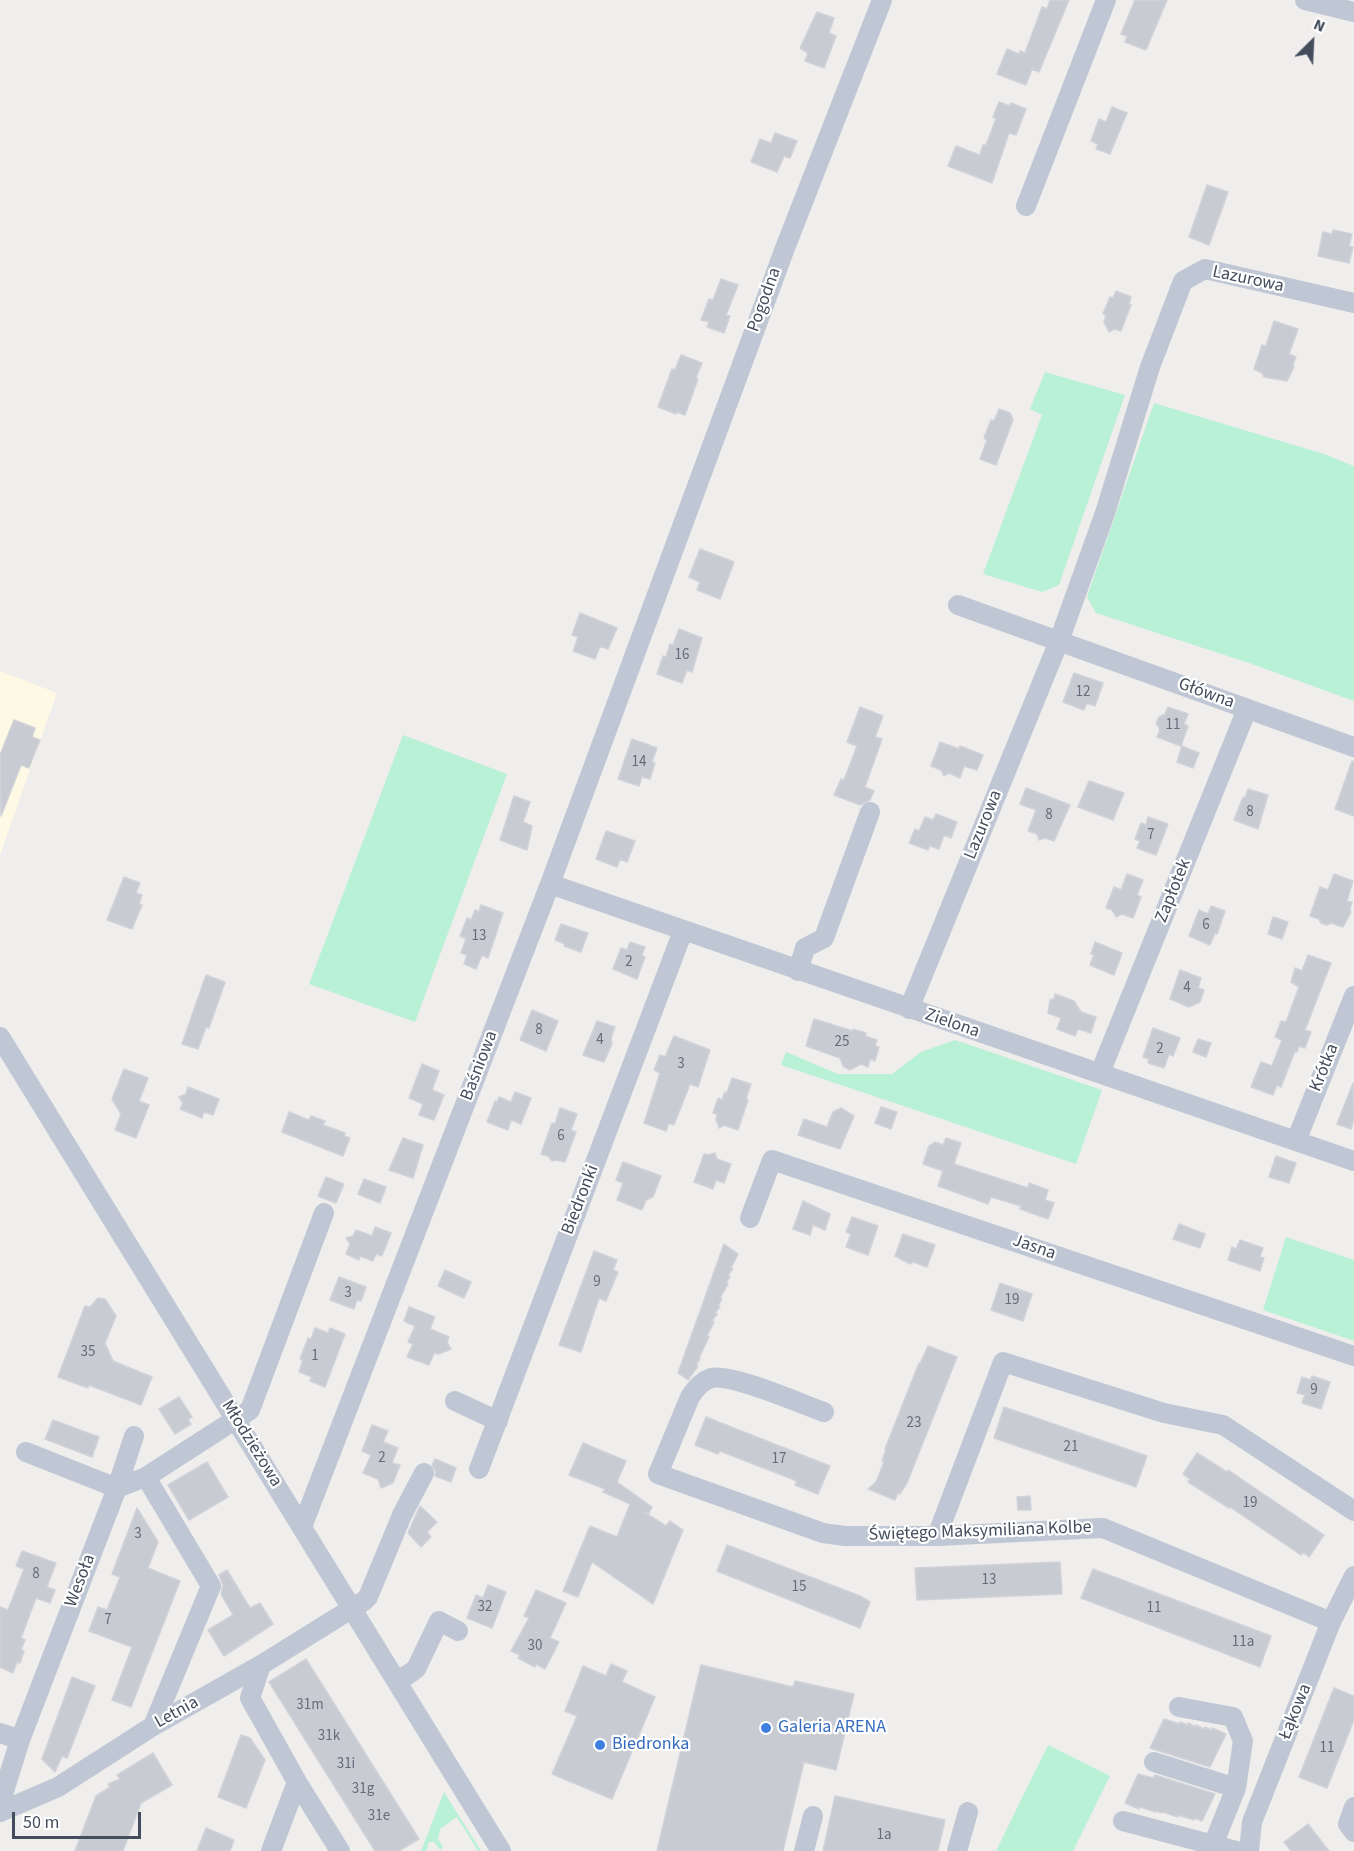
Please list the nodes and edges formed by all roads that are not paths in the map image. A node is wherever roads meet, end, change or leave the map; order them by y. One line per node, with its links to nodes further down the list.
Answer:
1 (882, 0): 7 (street, Pogodna)
2 (1106, 0): 5 (street)
3 (1305, 0): 4 (street)
4 (1354, 12)
5 (1026, 206)
6 (1354, 303): 9 (street, Lazurowa)
7 (653, 602): 13 (street, Baśniowa)
8 (958, 605): 9 (street, Główna)
9 (1059, 641): 10 (street, Główna); 17 (street, Lazurowa)
10 (1247, 709): 11 (street, Główna); 19 (street, Zapłotek)
11 (1354, 747)
12 (870, 812): 15 (street)
13 (550, 884): 14 (street, Zielona); 36 (street, Baśniowa)
14 (683, 931): 15 (street, Zielona); 28 (street, Biedronki)
15 (798, 971): 17 (street, Zielona)
16 (1354, 996): 20 (street, Krótka)
17 (909, 1010): 19 (street, Zielona)
18 (0, 1037): 27 (street, Młodzieżowa)
19 (1100, 1073): 20 (street, Zielona)
20 (1296, 1141): 21 (street, Zielona)
21 (1354, 1161)
22 (324, 1213): 27 (street)
23 (750, 1218): 24 (street, Jasna)
24 (1354, 1356)
25 (455, 1401): 28 (street)
26 (824, 1412): 37 (street, Świętego Maksymiliana Kolbe)
27 (236, 1420): 33 (street); 36 (street, Młodzieżowa)
28 (498, 1421): 31 (street, Biedronki)
29 (134, 1436): 34 (street, Wesoła)
30 (26, 1452): 34 (street)
31 (479, 1469)
32 (424, 1473): 39 (street, Letnia)
33 (146, 1477): 34 (street); 45 (street)
34 (117, 1488): 47 (street, Wesoła)
35 (1354, 1510): 37 (street)
36 (302, 1527): 39 (street, Młodzieżowa)
37 (937, 1536): 40 (street, Świętego Maksymiliana Kolbe)
38 (1354, 1576): 40 (street, Łąkowa)
39 (352, 1609): 42 (street, Letnia); 43 (street, Młodzieżowa)
40 (1331, 1622): 65 (street, Łąkowa)
41 (458, 1631): 43 (street)
42 (261, 1665): 45 (street, Letnia); 49 (street)
43 (397, 1682): 61 (street, Młodzieżowa)
44 (1179, 1707): 50 (street)
45 (153, 1726): 53 (street, Letnia)
46 (0, 1733): 47 (street)
47 (20, 1740): 51 (street, Wesoła)
48 (1154, 1762): 50 (street)
49 (297, 1782): 59 (street); 60 (street)
50 (1236, 1788): 58 (street)
51 (0, 1804)
52 (1354, 1807): 57 (street)
53 (0, 1812)
54 (968, 1812): 63 (street)
55 (813, 1816): 62 (street)
56 (1123, 1821): 58 (street)
57 (1354, 1833)
58 (1213, 1845): 64 (street)
59 (271, 1851)
60 (340, 1851)
61 (501, 1851)
62 (804, 1851)
63 (957, 1851)
64 (1236, 1851)
65 (1249, 1851)

